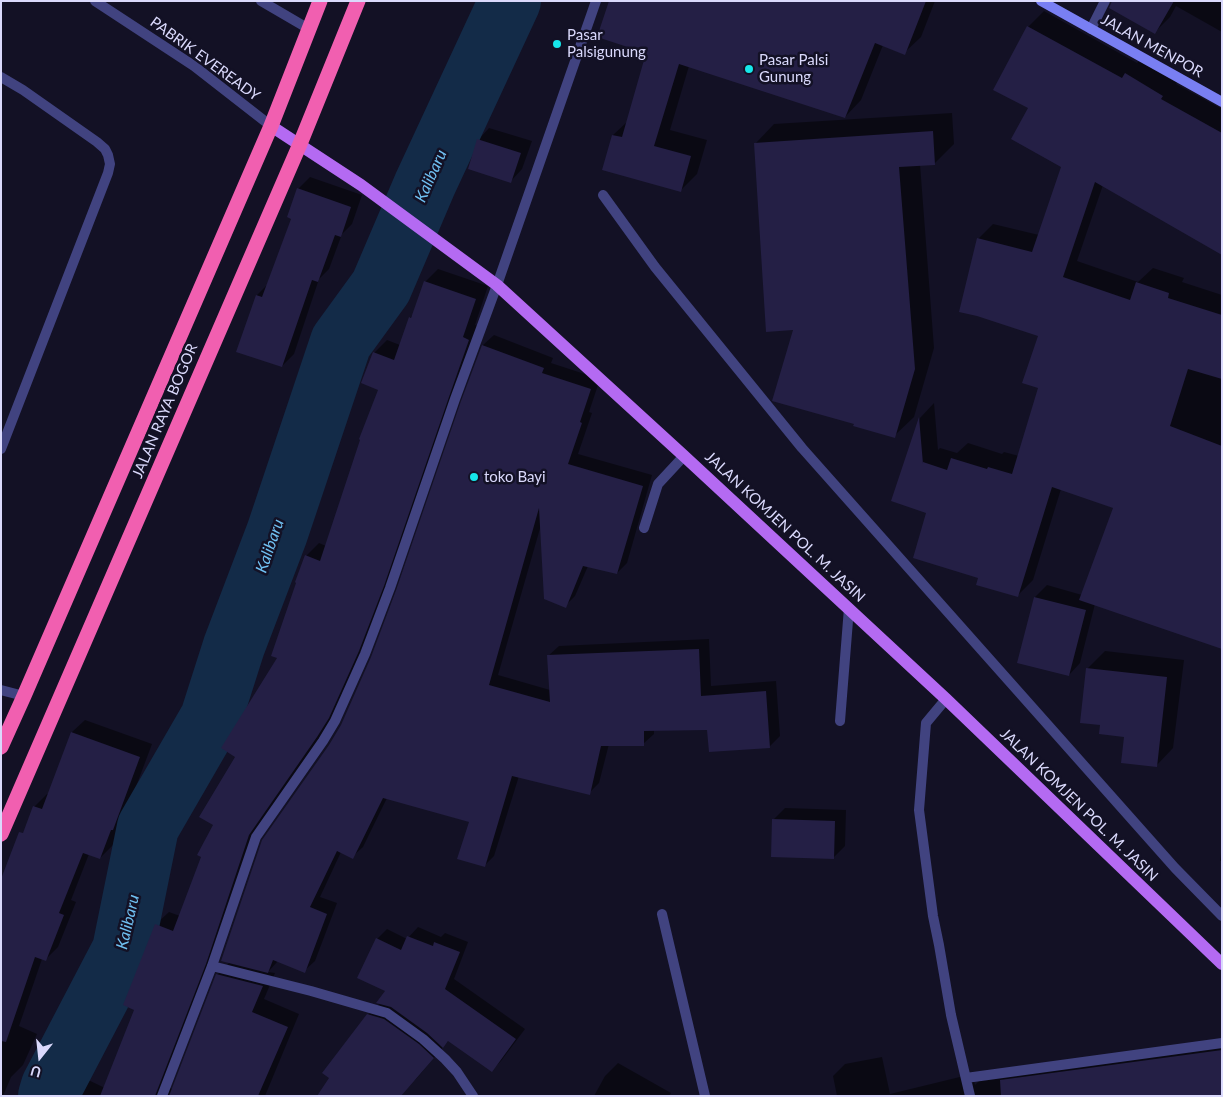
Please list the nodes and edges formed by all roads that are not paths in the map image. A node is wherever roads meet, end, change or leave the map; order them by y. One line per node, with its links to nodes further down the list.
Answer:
1 (95, 1): 12 (street, PABRIK EVEREADY)
2 (261, 1): 8 (street)
3 (320, 1): 8 (highway, JALAN RAYA BOGOR)
4 (358, 1): 13 (highway, JALAN RAYA BOGOR)
5 (596, 1): 15 (street)
6 (1041, 1): 9 (street, JALAN MENPOR)
7 (1105, 1): 9 (street)
8 (309, 30): 12 (highway, JALAN RAYA BOGOR)
9 (1091, 30): 11 (street, JALAN MENPOR)
10 (1, 77): 16 (street)
11 (1222, 102)
12 (270, 126): 13 (main road, JALAN KOMJEN POL. M. JASIN); 21 (highway, JALAN RAYA BOGOR)
13 (300, 144): 15 (main road, JALAN KOMJEN POL. M. JASIN); 25 (highway, JALAN RAYA BOGOR)
14 (603, 194): 27 (street)
15 (497, 286): 17 (main road, JALAN KOMJEN POL. M. JASIN); 29 (street)
16 (1, 449)
17 (684, 456): 18 (street); 19 (main road, JALAN KOMJEN POL. M. JASIN)
18 (644, 528)
19 (849, 608): 22 (main road, JALAN KOMJEN POL. M. JASIN); 23 (street)
20 (1, 690): 21 (street)
21 (24, 696): 24 (highway, JALAN RAYA BOGOR)
22 (946, 699): 28 (main road, JALAN KOMJEN POL. M. JASIN); 31 (street)
23 (840, 722)
24 (1, 747)
25 (1, 834)
26 (662, 914): 34 (street)
27 (1222, 916)
28 (1222, 964)
29 (212, 966): 32 (street); 33 (street)
30 (1222, 1043): 31 (street)
31 (966, 1078): 35 (street)
32 (162, 1096)
33 (473, 1096)
34 (705, 1096)
35 (970, 1096)

